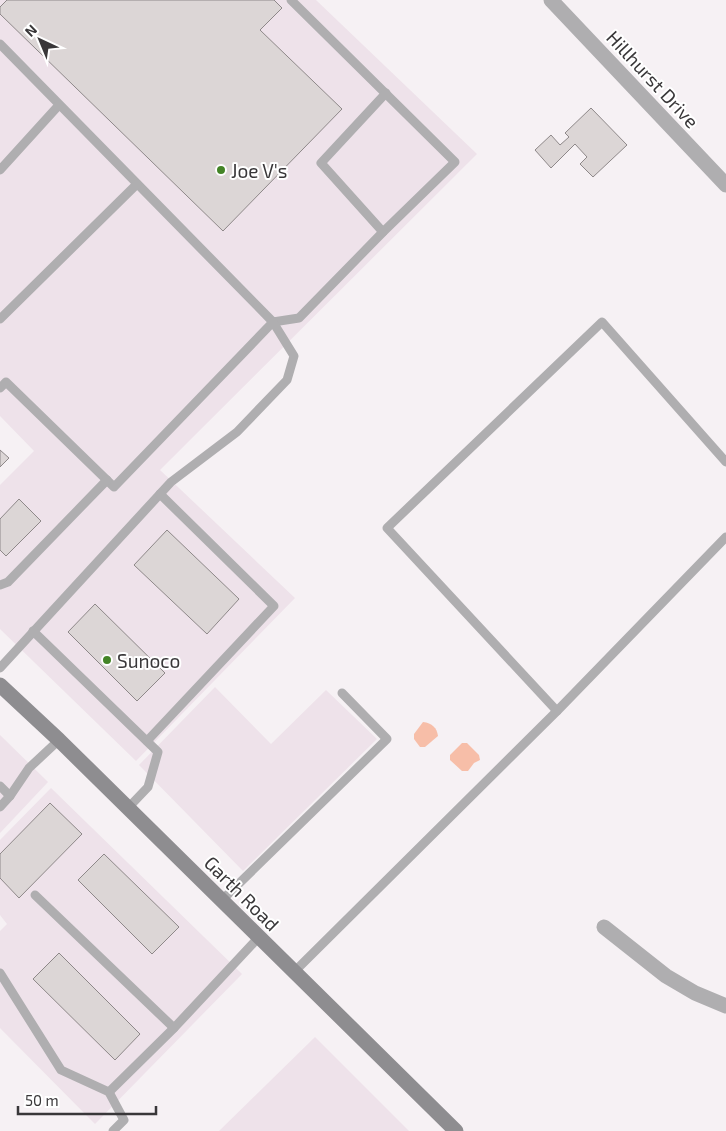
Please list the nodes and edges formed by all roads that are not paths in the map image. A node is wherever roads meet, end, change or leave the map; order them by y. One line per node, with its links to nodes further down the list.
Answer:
1 (291, 0): 4 (lane)
2 (551, 0): 8 (street, Hillhurst Drive)
3 (0, 44): 5 (lane)
4 (386, 93): 9 (lane); 9 (lane)
5 (59, 104): 6 (lane); 7 (lane)
6 (0, 170)
7 (136, 184): 10 (lane); 11 (lane)
8 (726, 185)
9 (383, 232): 11 (lane)
10 (0, 319)
11 (273, 322): 14 (lane); 15 (lane)
12 (2, 382): 14 (lane)
13 (726, 462): 22 (lane)
14 (107, 480): 17 (lane)
15 (160, 494): 18 (lane); 24 (lane)
16 (726, 537): 22 (lane)
17 (0, 585)
18 (33, 631): 19 (lane); 24 (lane)
19 (0, 668)
20 (0, 685): 23 (main road, Garth Road)
21 (342, 693): 30 (lane)
22 (557, 711): 33 (lane)
23 (59, 740): 26 (lane); 28 (main road, Garth Road)
24 (147, 741): 28 (lane)
25 (0, 786): 26 (lane)
26 (10, 796): 27 (lane)
27 (0, 806)
28 (128, 808): 30 (main road, Garth Road)
29 (35, 895): 36 (lane)
30 (221, 901): 32 (main road, Garth Road)
31 (604, 927): 35 (street)
32 (258, 938): 33 (main road, Garth Road); 36 (lane)
33 (294, 972): 39 (main road, Garth Road)
34 (0, 973): 37 (lane)
35 (726, 1006)
36 (174, 1028): 37 (lane)
37 (109, 1092): 38 (lane)
38 (113, 1131)
39 (456, 1131)

